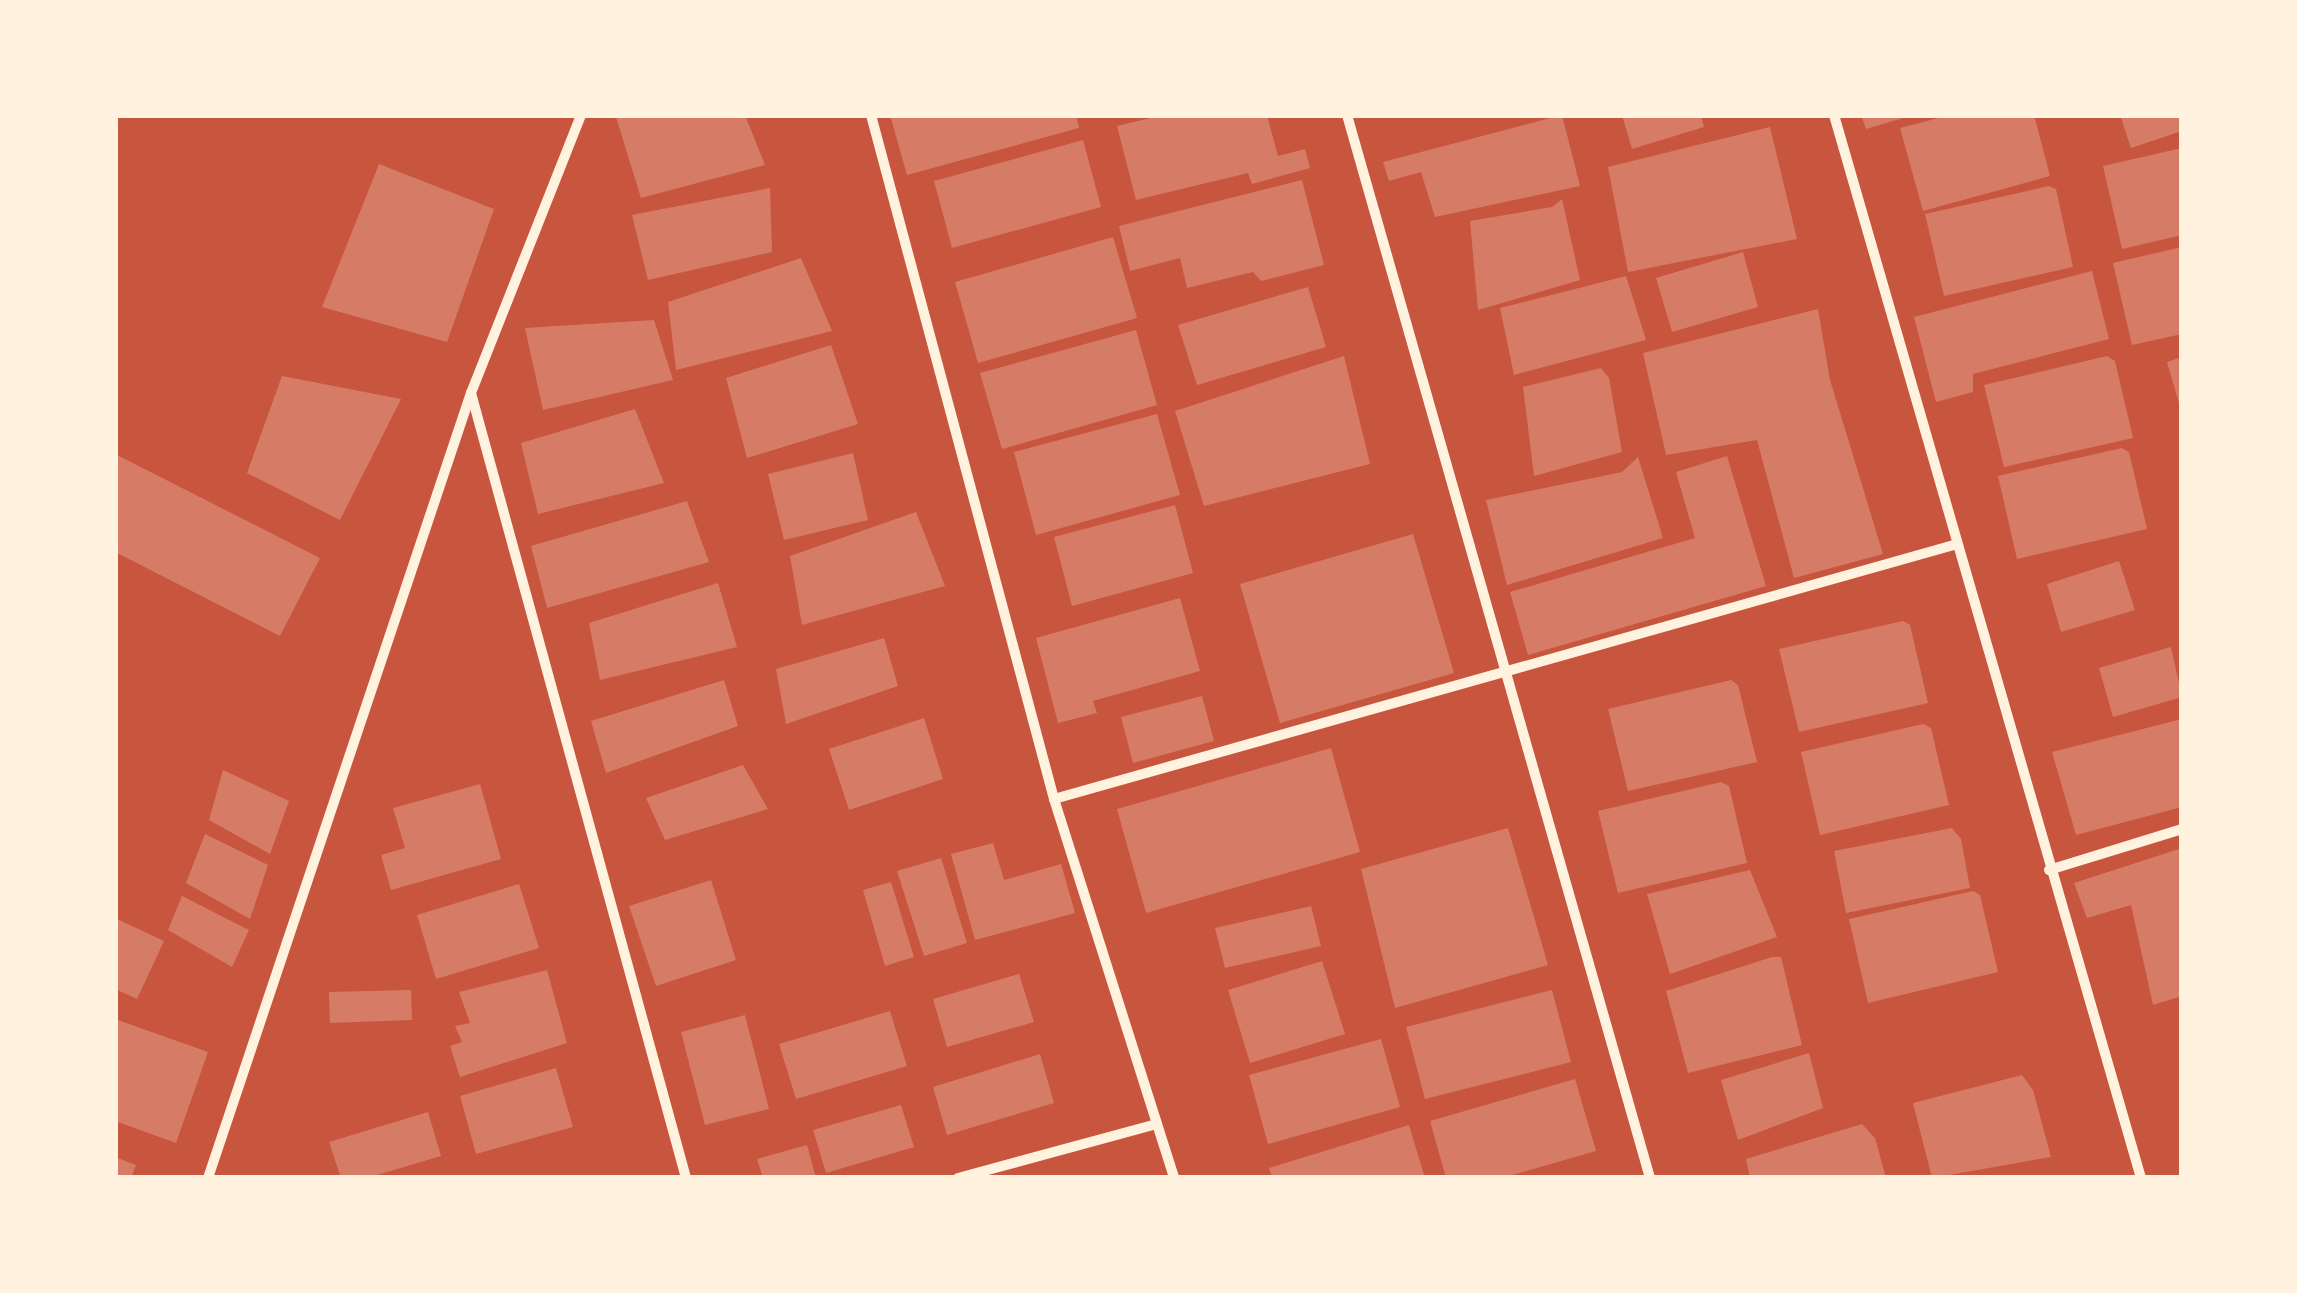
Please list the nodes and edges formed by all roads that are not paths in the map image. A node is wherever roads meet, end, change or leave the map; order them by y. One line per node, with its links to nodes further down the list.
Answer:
1 (581, 115): 5 (street)
2 (871, 115): 8 (street)
3 (1347, 115): 7 (street)
4 (1834, 115): 6 (street)
5 (471, 394): 12 (street); 13 (street)
6 (1954, 545): 7 (street); 10 (street)
7 (1508, 676): 8 (street); 16 (street)
8 (1054, 798): 11 (street)
9 (2182, 829): 10 (street)
10 (2050, 870): 17 (street)
11 (1157, 1124): 14 (street); 15 (street)
12 (208, 1178)
13 (686, 1178)
14 (958, 1178)
15 (1174, 1178)
16 (1650, 1178)
17 (2141, 1178)

